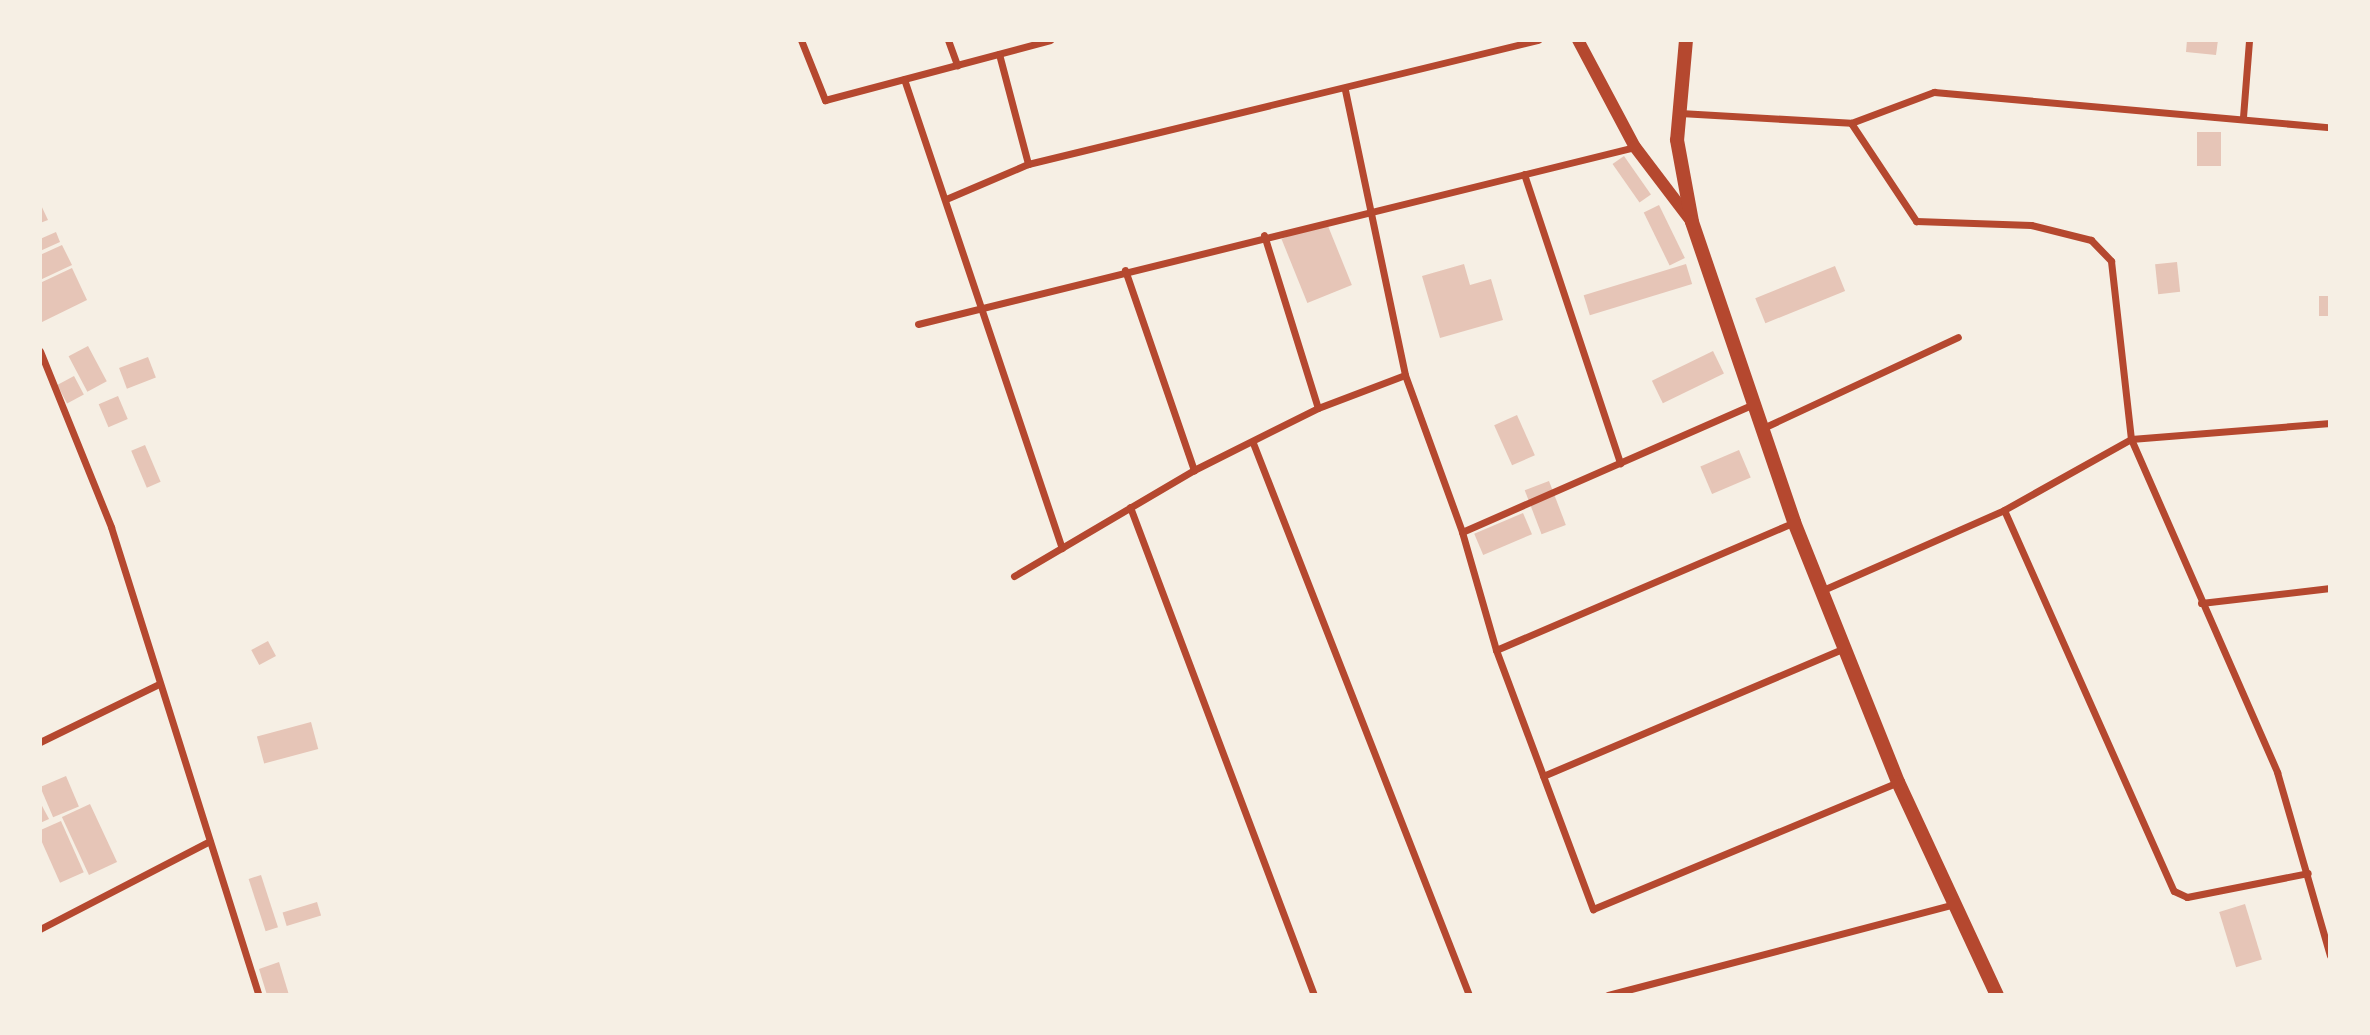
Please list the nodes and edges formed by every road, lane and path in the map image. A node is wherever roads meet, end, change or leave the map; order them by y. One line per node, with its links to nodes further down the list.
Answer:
1 (802, 40): 10 (street)
2 (948, 40): 9 (street)
3 (1050, 40): 8 (street)
4 (1538, 40): 11 (street)
5 (1578, 40): 16 (street)
6 (1686, 40): 12 (main road)
7 (2249, 40): 13 (street)
8 (999, 54): 9 (street); 17 (street)
9 (957, 65): 10 (street)
10 (904, 79): 19 (street)
11 (1345, 90): 17 (street); 20 (street)
12 (1677, 113): 14 (street); 21 (main road)
13 (2243, 117): 14 (street); 15 (street)
14 (1851, 123): 34 (street)
15 (2330, 127)
16 (1635, 146): 18 (street); 21 (street)
17 (1028, 164): 19 (street)
18 (1524, 174): 20 (street); 36 (street)
19 (946, 199): 24 (street)
20 (1374, 209): 22 (street); 29 (street)
21 (1692, 222): 30 (main road)
22 (1264, 235): 23 (street); 31 (street)
23 (1125, 270): 24 (street); 37 (street)
24 (981, 306): 25 (street); 42 (street)
25 (918, 324)
26 (1958, 337): 33 (street)
27 (40, 351): 28 (street)
28 (43, 360): 49 (street)
29 (1405, 375): 31 (street); 41 (street)
30 (1755, 403): 33 (main road); 36 (street)
31 (1318, 408): 35 (street)
32 (2330, 423): 34 (street)
33 (1763, 428): 40 (main road)
34 (2131, 439): 39 (street); 46 (street)
35 (1253, 443): 37 (street); 60 (street)
36 (1620, 463): 41 (street)
37 (1194, 470): 38 (street)
38 (1130, 507): 42 (street); 59 (street)
39 (2004, 510): 45 (street); 54 (street)
40 (1794, 522): 45 (main road); 48 (street)
41 (1462, 532): 48 (street)
42 (1062, 548): 43 (street)
43 (1014, 576)
44 (2330, 588): 46 (street)
45 (1823, 590): 47 (main road)
46 (2201, 603): 54 (street)
47 (1844, 648): 51 (street); 52 (main road)
48 (1496, 650): 51 (street)
49 (159, 684): 50 (street); 53 (street)
50 (40, 742)
51 (1543, 776): 52 (street)
52 (1898, 782): 55 (main road)
53 (210, 841): 56 (street); 58 (street)
54 (2308, 873): 57 (street)
55 (1955, 904): 61 (street); 62 (main road)
56 (40, 929)
57 (2330, 956)
58 (259, 995)
59 (1314, 995)
60 (1469, 995)
61 (1608, 995)
62 (1997, 995)

